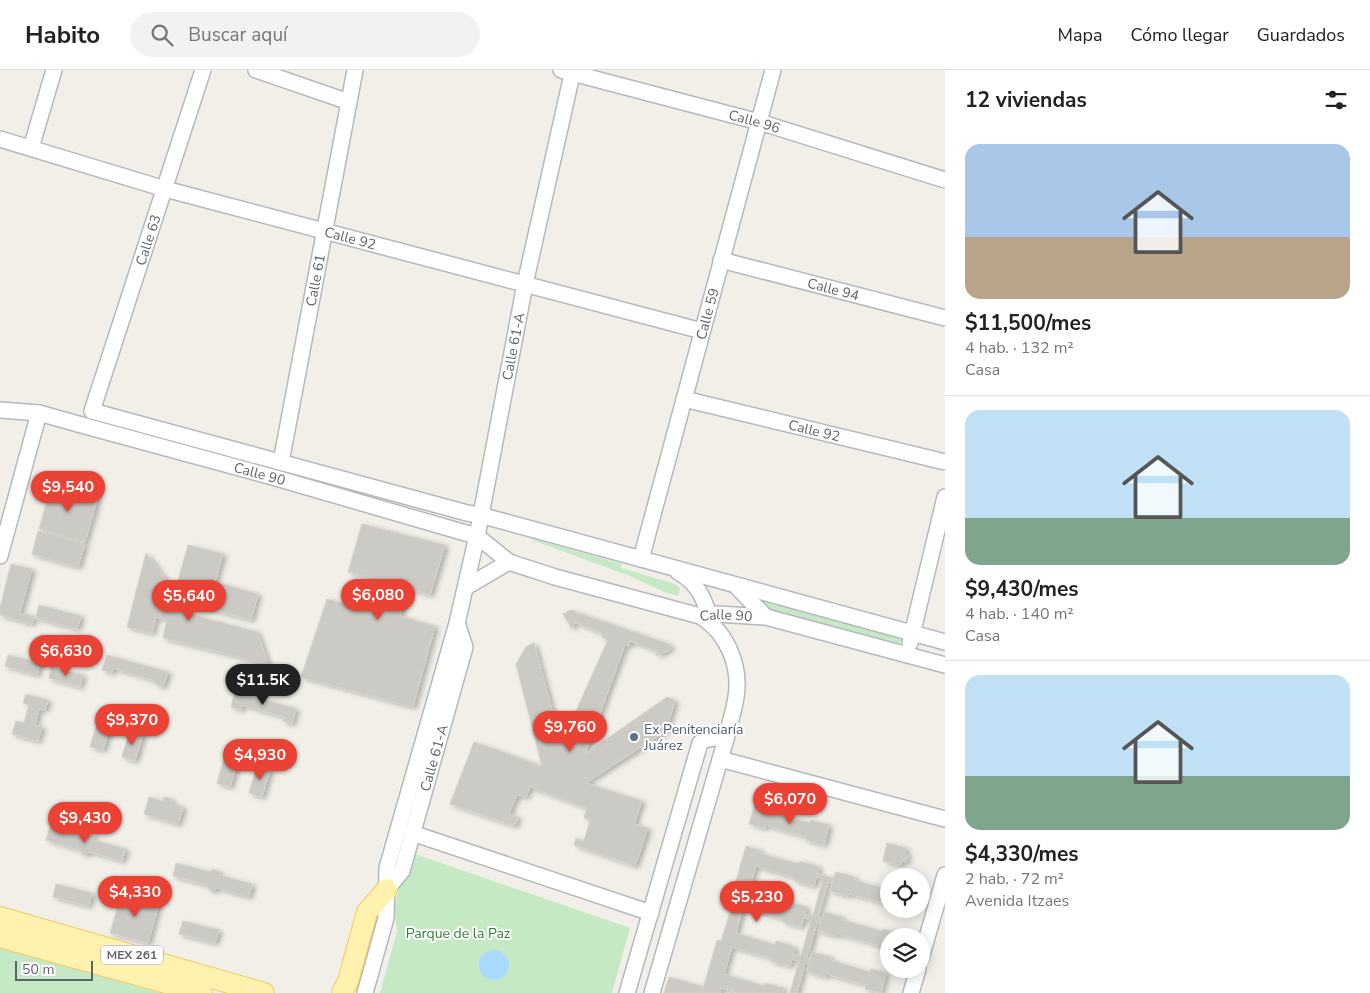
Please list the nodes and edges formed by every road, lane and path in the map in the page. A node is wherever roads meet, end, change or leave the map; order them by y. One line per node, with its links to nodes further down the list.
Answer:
1 (54, 70): 10 (street)
2 (203, 70): 12 (street, Calle 63)
3 (256, 70): 7 (street)
4 (355, 70): 7 (street, Calle 61)
5 (773, 70): 8 (street, Calle 59)
6 (569, 71): 8 (street, Calle 96); 15 (street, Calle 61-A)
7 (349, 102): 13 (street, Calle 61)
8 (759, 122): 11 (street, Calle 96); 14 (street, Calle 59)
9 (0, 139): 10 (street, Calle 92)
10 (31, 148): 12 (street, Calle 92)
11 (945, 180)
12 (165, 189): 13 (street, Calle 92); 20 (street, Calle 63)
13 (324, 232): 15 (street, Calle 92); 22 (street, Calle 61)
14 (722, 260): 16 (street, Calle 94); 17 (street, Calle 59)
15 (525, 284): 17 (street, Calle 92); 25 (street, Calle 61-A)
16 (945, 318)
17 (702, 331): 18 (street, Calle 59)
18 (684, 399): 23 (street, Calle 92); 28 (street, Calle 59)
19 (0, 410): 21 (street, Calle 90)
20 (92, 411): 22 (street, Calle 90)
21 (39, 413): 26 (street, Calle 90); 27 (street)
22 (281, 462): 25 (street, Calle 90)
23 (945, 462)
24 (945, 497): 36 (street)
25 (480, 515): 26 (street, Calle 61-A); 28 (street, Calle 90)
26 (477, 536): 29 (street, Calle 90); 32 (street, Calle 61-A)
27 (0, 556)
28 (641, 558): 30 (street, Calle 90)
29 (509, 562): 32 (street); 33 (street, Calle 90)
30 (664, 565): 31 (street); 33 (street)
31 (735, 585): 34 (street); 36 (street)
32 (466, 587): 35 (street, Calle 61-A)
33 (707, 618): 34 (street, Calle 90); 40 (street)
34 (766, 618): 38 (street, Calle 90)
35 (457, 623): 43 (street, Calle 61-A); 47 (street, Calle 61-A)
36 (912, 633): 37 (street); 38 (street)
37 (945, 642)
38 (908, 655): 39 (street, Calle 90)
39 (945, 664)
40 (726, 739): 41 (street); 44 (street)
41 (720, 759): 42 (street); 46 (street)
42 (945, 819)
43 (412, 833): 47 (street, Calle 61-A); 48 (street)
44 (666, 859): 46 (street); 48 (street)
45 (945, 875): 49 (street)
46 (684, 880): 58 (street)
47 (387, 888): 55 (main road); 56 (street, Calle 61-A)
48 (650, 913): 57 (street)
49 (930, 928)
50 (4, 929): 52 (main road, MEX 261); 53 (main road, MEX 261)
51 (915, 978): 59 (street)
52 (214, 986): 54 (main road, MEX 261)
53 (202, 993)
54 (264, 993)
55 (342, 993)
56 (365, 993)
57 (627, 993)
58 (652, 993)
59 (911, 993)

